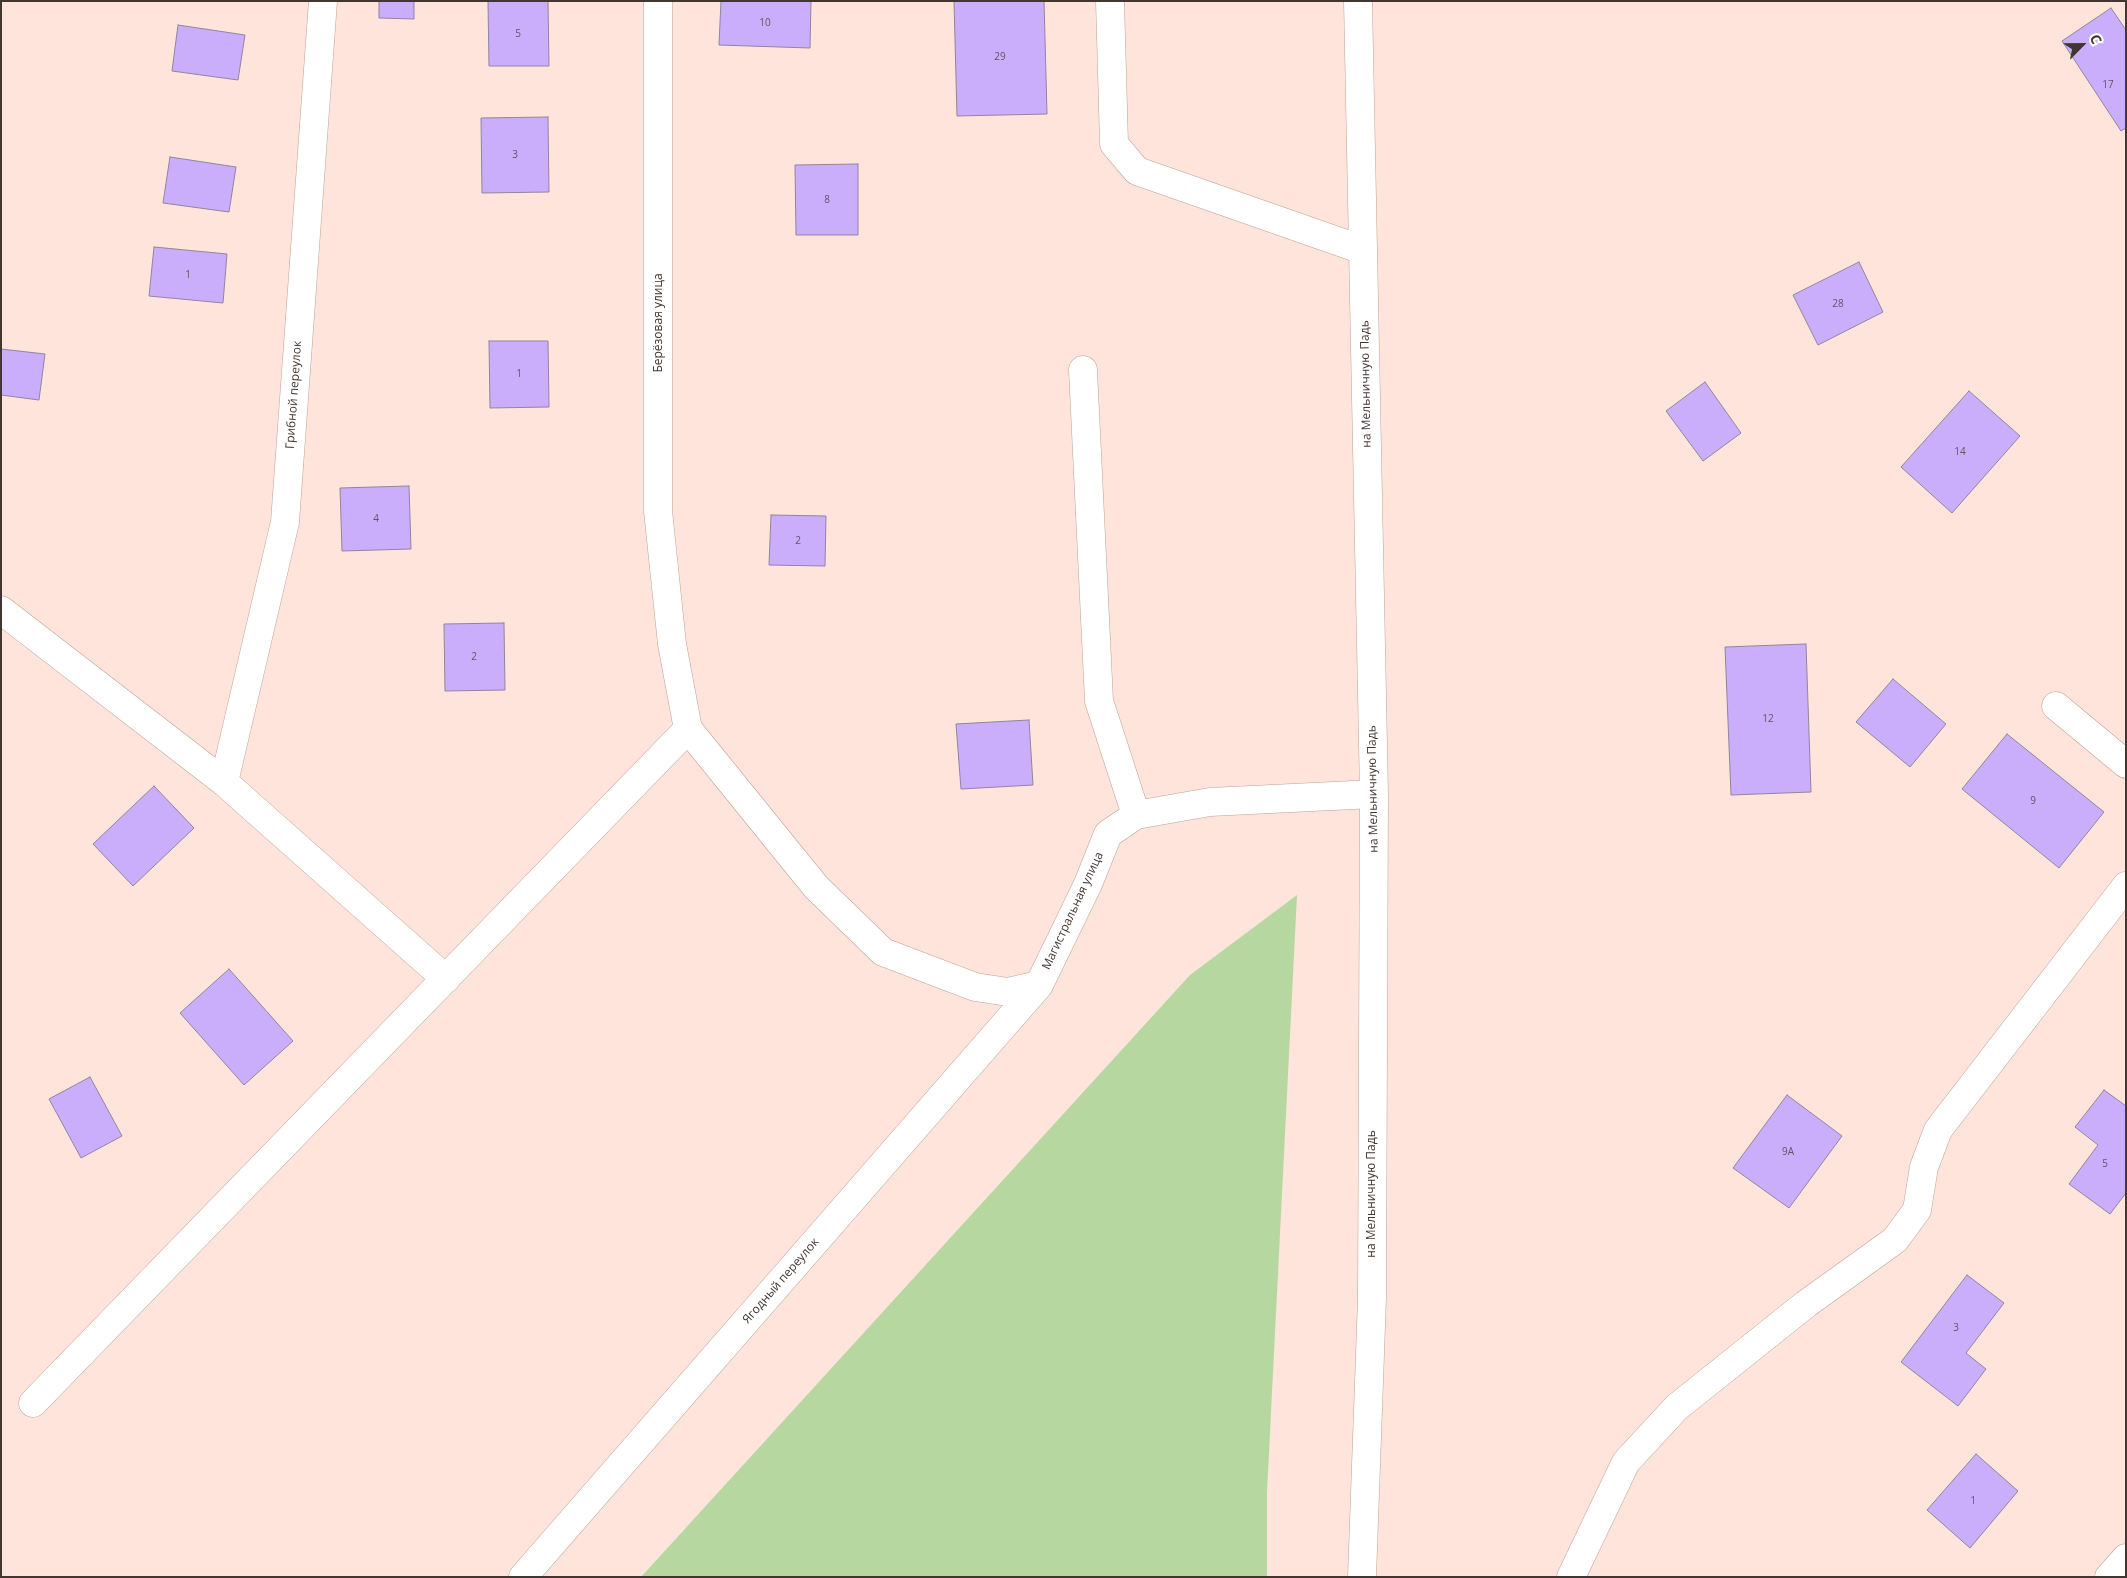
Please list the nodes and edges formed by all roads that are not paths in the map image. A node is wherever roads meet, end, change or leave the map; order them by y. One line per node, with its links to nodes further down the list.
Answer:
1 (323, 1): 12 (street, Грибной переулок)
2 (658, 1): 8 (street, Берёзовая улица)
3 (1110, 1): 5 (street)
4 (1358, 1): 5 (street, на Мельничную Падь)
5 (1363, 250): 13 (street, на Мельничную Падь)
6 (1082, 370): 14 (street)
7 (1, 610): 12 (street)
8 (672, 644): 10 (street, Магистральная улица)
9 (2056, 706): 11 (street)
10 (688, 729): 16 (street); 17 (street, Магистральная улица)
11 (2126, 764)
12 (224, 782): 16 (street)
13 (1374, 794): 14 (street, Магистральная улица); 21 (street, на Мельничную Падь)
14 (1136, 815): 17 (street, Магистральная улица)
15 (2126, 886): 22 (street)
16 (446, 979): 18 (street)
17 (1039, 985): 20 (street, Ягодный переулок)
18 (33, 1403)
19 (2126, 1558): 23 (street)
20 (523, 1577)
21 (1362, 1577)
22 (1572, 1577)
23 (2108, 1577)

